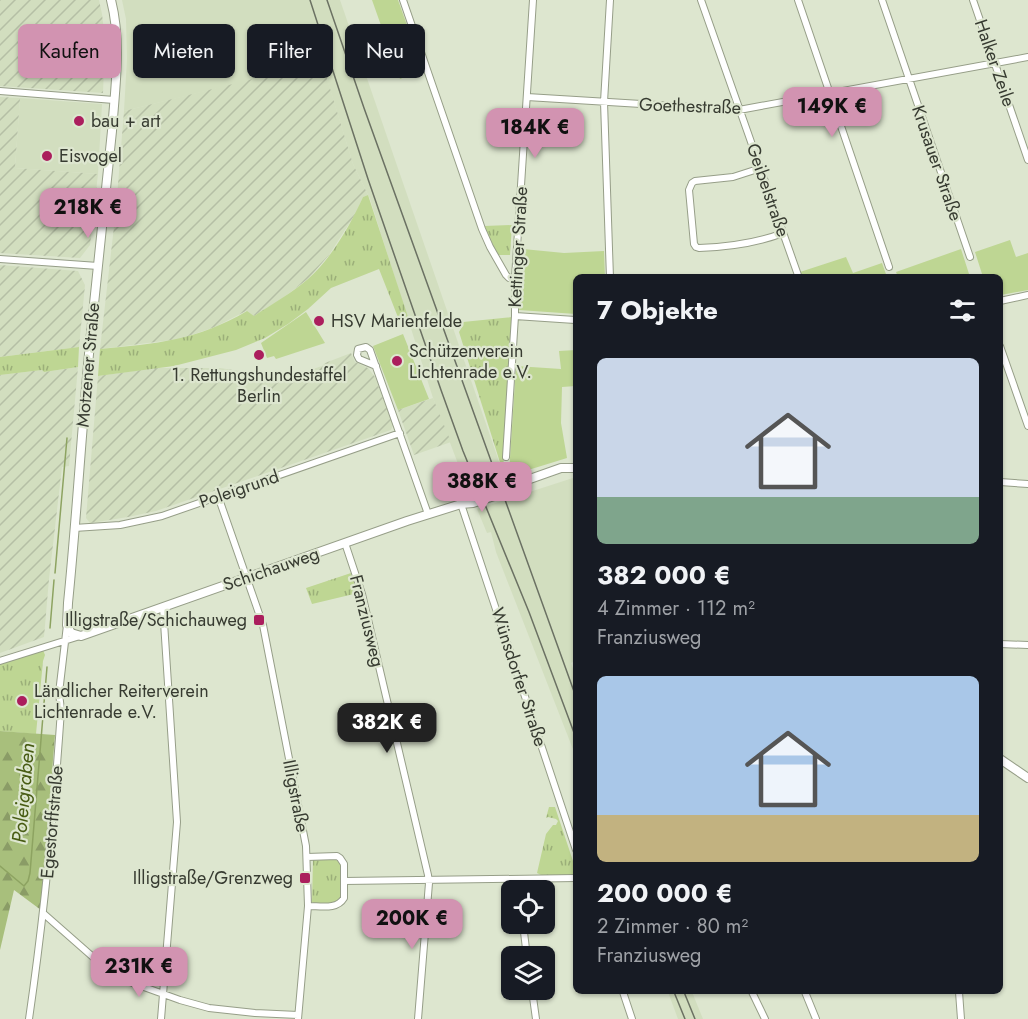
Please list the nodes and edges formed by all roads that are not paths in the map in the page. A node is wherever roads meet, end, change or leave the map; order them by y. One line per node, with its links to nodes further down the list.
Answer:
1 (111, 0): 15 (street, Motzener Straße)
2 (403, 0): 27 (street)
3 (533, 0): 14 (street, Kettinger Straße)
4 (610, 0): 16 (street)
5 (701, 0): 17 (street, Geibelstraße)
6 (798, 0): 13 (street)
7 (882, 0): 11 (street, Krusauer Straße)
8 (973, 0): 10 (street, Halker Zeile)
9 (1028, 57): 10 (street, Goethestraße)
10 (994, 64): 11 (street, Goethestraße); 18 (street, Halker Zeile)
11 (909, 79): 13 (street, Goethestraße); 21 (street, Krusauer Straße)
12 (0, 91): 15 (street)
13 (830, 94): 17 (street, Goethestraße); 24 (street)
14 (527, 97): 16 (street, Goethestraße); 27 (street, Kettinger Straße)
15 (114, 99): 23 (street, Motzener Straße)
16 (604, 102): 17 (street, Goethestraße); 25 (street)
17 (739, 110): 19 (street, Geibelstraße)
18 (1028, 160)
19 (761, 168): 20 (street, Geibelstraße); 20 (street)
20 (783, 233): 26 (street, Geibelstraße)
21 (970, 257)
22 (0, 259): 23 (street)
23 (98, 266): 43 (street, Motzener Straße)
24 (889, 267)
25 (610, 274)
26 (798, 274)
27 (515, 278): 30 (street, Kettinger Straße)
28 (1028, 295): 29 (street)
29 (1003, 300)
30 (515, 316): 31 (street); 36 (street, Kettinger Straße)
31 (573, 320)
32 (1003, 355): 34 (street)
33 (376, 366): 35 (street)
34 (1028, 426)
35 (400, 433): 40 (street, Poleigrund); 42 (street)
36 (506, 457)
37 (573, 468): 41 (street, Schichauweg)
38 (1003, 482): 39 (street)
39 (1028, 484)
40 (218, 496): 43 (street, Poleigrund); 45 (street, Illigstraße)
41 (461, 504): 42 (street, Schichauweg); 55 (street, Wünsdorfer Straße)
42 (428, 514): 44 (street, Schichauweg)
43 (74, 528): 47 (street, Motzener Straße)
44 (345, 543): 45 (street, Schichauweg); 59 (street, Franziusweg)
45 (247, 578): 46 (street, Schichauweg); 56 (street, Illigstraße)
46 (164, 607): 48 (street, Schichauweg); 63 (street)
47 (68, 628): 48 (street); 49 (street, Egestorffstraße)
48 (81, 636): 49 (street, Schichauweg)
49 (64, 640): 52 (street, Schichauweg); 62 (street, Egestorffstraße)
50 (1003, 644): 51 (street)
51 (1028, 645)
52 (0, 661)
53 (1003, 761): 54 (street)
54 (1028, 778)
55 (573, 841)
56 (307, 856): 60 (street); 61 (street, Illigstraße)
57 (573, 878): 58 (street)
58 (522, 879): 59 (street)
59 (428, 880): 60 (street); 72 (street, Franziusweg)
60 (344, 881): 61 (street)
61 (308, 906): 69 (street, Illigstraße)
62 (44, 914): 63 (street); 70 (street, Egestorffstraße)
63 (163, 993): 69 (street); 71 (street)
64 (624, 994): 74 (street)
65 (753, 994): 75 (street)
66 (806, 994): 76 (street)
67 (959, 994): 77 (street)
68 (533, 1000): 73 (street)
69 (298, 1017)
70 (29, 1019)
71 (161, 1019)
72 (418, 1019)
73 (536, 1019)
74 (632, 1019)
75 (765, 1019)
76 (816, 1019)
77 (961, 1019)

